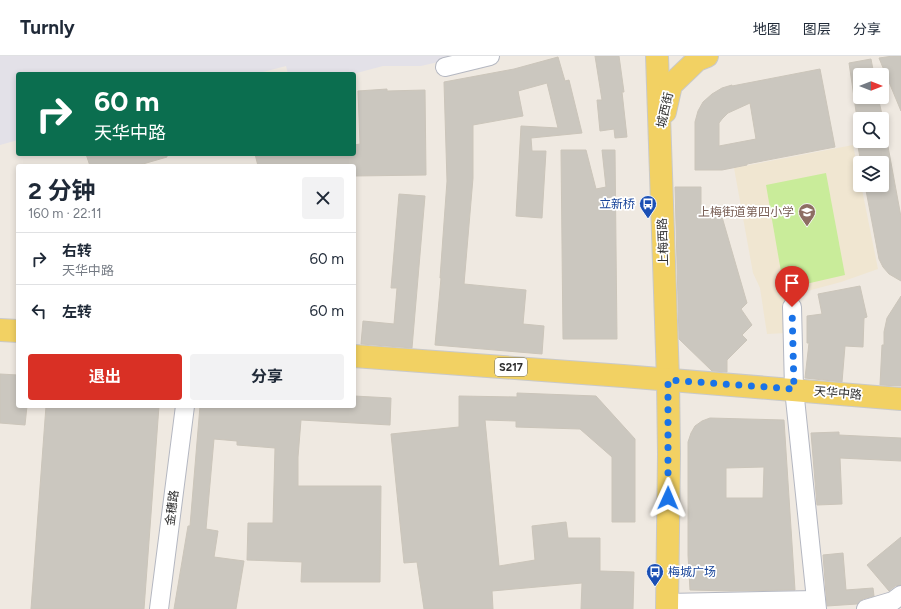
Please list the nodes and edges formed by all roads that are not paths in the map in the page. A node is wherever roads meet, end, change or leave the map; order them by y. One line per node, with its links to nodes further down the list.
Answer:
1 (490, 56): 4 (street)
2 (658, 56): 5 (main road, 上梅西路)
3 (707, 56): 5 (main road, 城西街)
4 (445, 68)
5 (660, 134): 10 (main road, 上梅西路)
6 (792, 307): 11 (street)
7 (0, 330): 8 (main road)
8 (16, 331)
9 (356, 356): 10 (main road, S217)
10 (673, 380): 11 (main road, 天华中路); 16 (main road, 上梅西路)
11 (794, 389): 12 (main road, 天华中路); 15 (street)
12 (901, 399)
13 (185, 408): 17 (street, 金穗路)
14 (901, 595): 18 (street)
15 (817, 605): 16 (street)
16 (673, 606)
17 (159, 609)
18 (866, 609)

